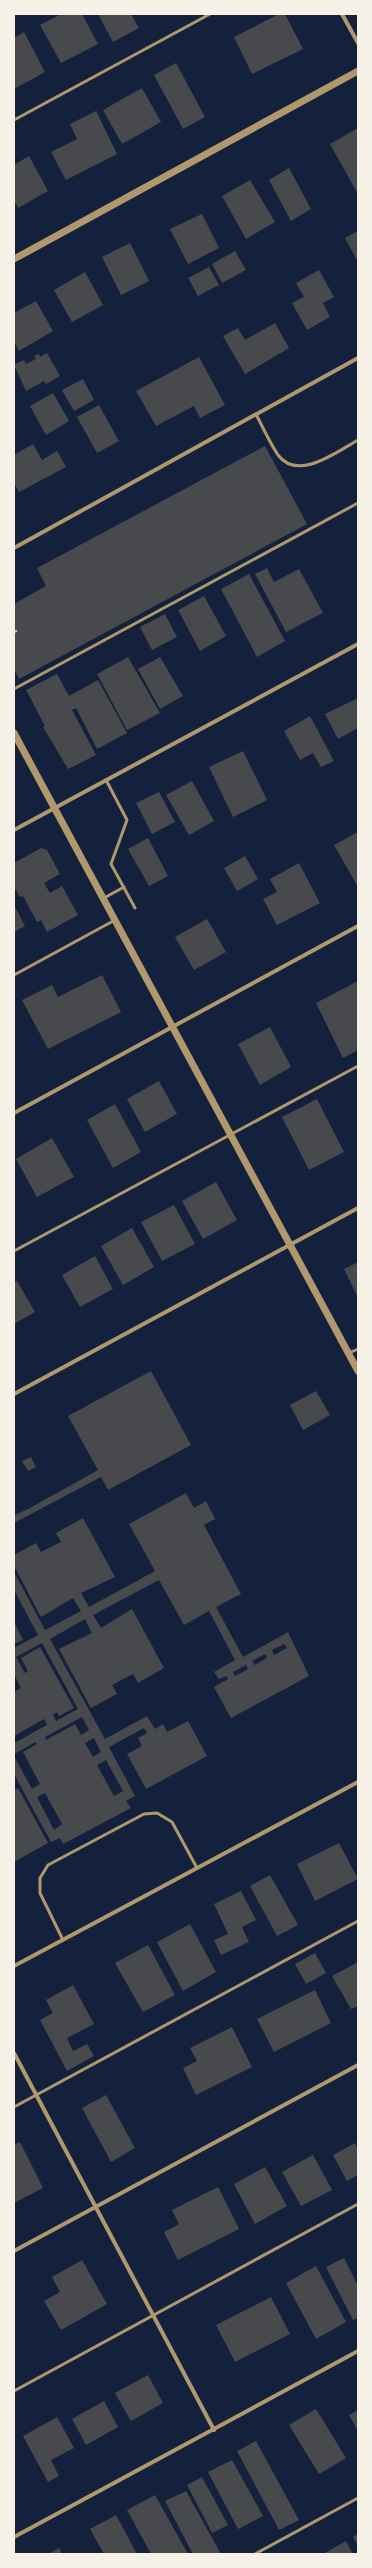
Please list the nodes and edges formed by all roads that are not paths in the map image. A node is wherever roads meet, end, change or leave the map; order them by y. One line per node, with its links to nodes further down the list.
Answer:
1 (210, 14): 5 (lane)
2 (342, 14): 3 (street)
3 (358, 43)
4 (358, 71): 6 (street)
5 (14, 120)
6 (14, 259)
7 (358, 358): 8 (street)
8 (256, 414): 9 (lane); 11 (street)
9 (358, 440)
10 (358, 503): 13 (lane)
11 (14, 548)
12 (358, 644): 15 (street)
13 (14, 690)
14 (14, 733): 16 (street)
15 (106, 780): 16 (street); 18 (lane)
16 (54, 808): 17 (street); 19 (street)
17 (14, 830)
18 (124, 887): 19 (lane); 20 (lane)
19 (103, 898): 21 (street)
20 (135, 908)
21 (115, 920): 23 (lane); 24 (street)
22 (358, 926): 24 (street)
23 (14, 975)
24 (173, 1028): 26 (street); 27 (street)
25 (358, 1066): 27 (lane)
26 (14, 1113)
27 (231, 1134): 29 (street); 30 (lane)
28 (358, 1208): 29 (street)
29 (290, 1245): 32 (street); 34 (street)
30 (14, 1251)
31 (358, 1349): 32 (lane)
32 (349, 1354): 33 (street)
33 (358, 1371)
34 (14, 1394)
35 (358, 1782): 36 (street)
36 (197, 1868): 38 (street); 38 (lane)
37 (358, 1921): 42 (lane)
38 (63, 1940): 39 (street)
39 (14, 1966)
40 (14, 2053): 42 (street)
41 (358, 2065): 45 (street)
42 (36, 2094): 43 (lane); 45 (street)
43 (14, 2107)
44 (358, 2204): 47 (lane)
45 (96, 2206): 46 (street); 47 (street)
46 (14, 2251)
47 (154, 2316): 49 (lane); 50 (street)
48 (358, 2351): 50 (street)
49 (14, 2391)
50 (214, 2430): 52 (street)
51 (358, 2498): 53 (lane)
52 (14, 2537)
53 (256, 2554)

